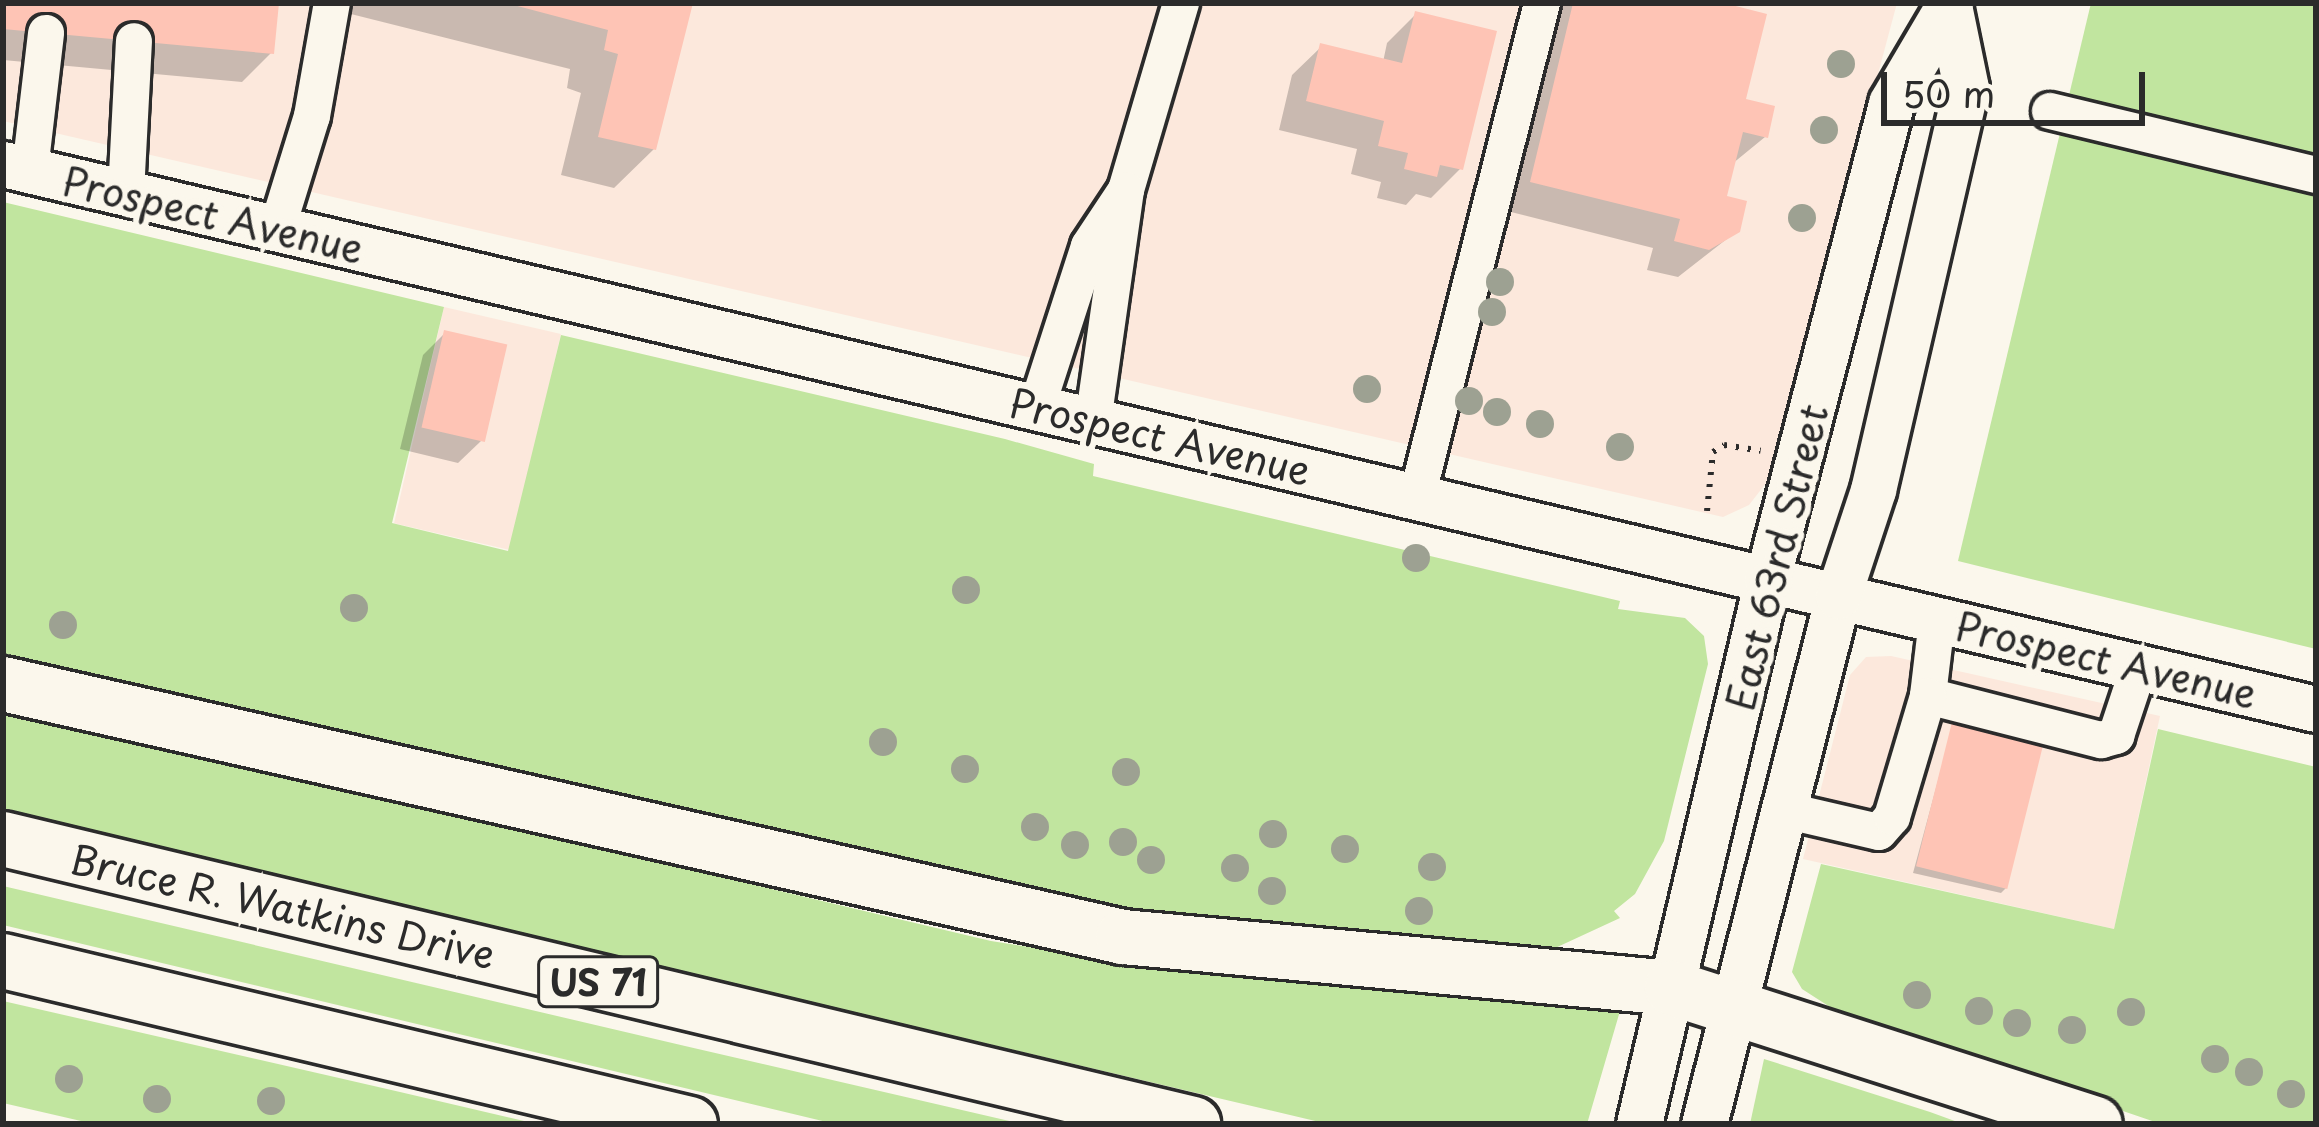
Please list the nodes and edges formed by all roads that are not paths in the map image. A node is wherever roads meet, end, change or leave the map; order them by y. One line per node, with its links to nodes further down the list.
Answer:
1 (332, 3): 12 (street)
2 (1181, 3): 10 (street)
3 (1542, 3): 15 (street)
4 (1949, 4): 16 (main road, East 63rd Street); 17 (main road, East 63rd Street)
5 (46, 33): 8 (street)
6 (134, 41): 11 (street)
7 (2050, 111): 9 (street)
8 (16, 167): 11 (main road, Prospect Avenue)
9 (2316, 175)
10 (1126, 190): 13 (street); 14 (street)
11 (126, 193): 12 (main road, Prospect Avenue)
12 (278, 229): 13 (main road, Prospect Avenue)
13 (1036, 407): 14 (main road, Prospect Avenue)
14 (1094, 421): 15 (main road, Prospect Avenue)
15 (1417, 497): 16 (main road, Prospect Avenue)
16 (1767, 580): 17 (main road, Prospect Avenue); 26 (main road, East 63rd Street)
17 (1838, 596): 18 (main road, Prospect Avenue); 23 (main road, East 63rd Street)
18 (1937, 620): 19 (main road, Prospect Avenue); 21 (street)
19 (2139, 667): 21 (street); 22 (main road, Prospect Avenue)
20 (3, 684): 26 (highway)
21 (1928, 696): 23 (street)
22 (2316, 709)
23 (1788, 811): 27 (main road, East 63rd Street)
24 (3, 839): 31 (highway, Bruce R. Watkins Drive / US 71)
25 (3, 961): 30 (highway)
26 (1672, 988): 27 (highway); 28 (main road, East 63rd Street)
27 (1735, 1008): 29 (main road, East 63rd Street); 32 (highway)
28 (1644, 1102)
29 (1707, 1111)
30 (690, 1124)
31 (1193, 1124)
32 (2095, 1124)

